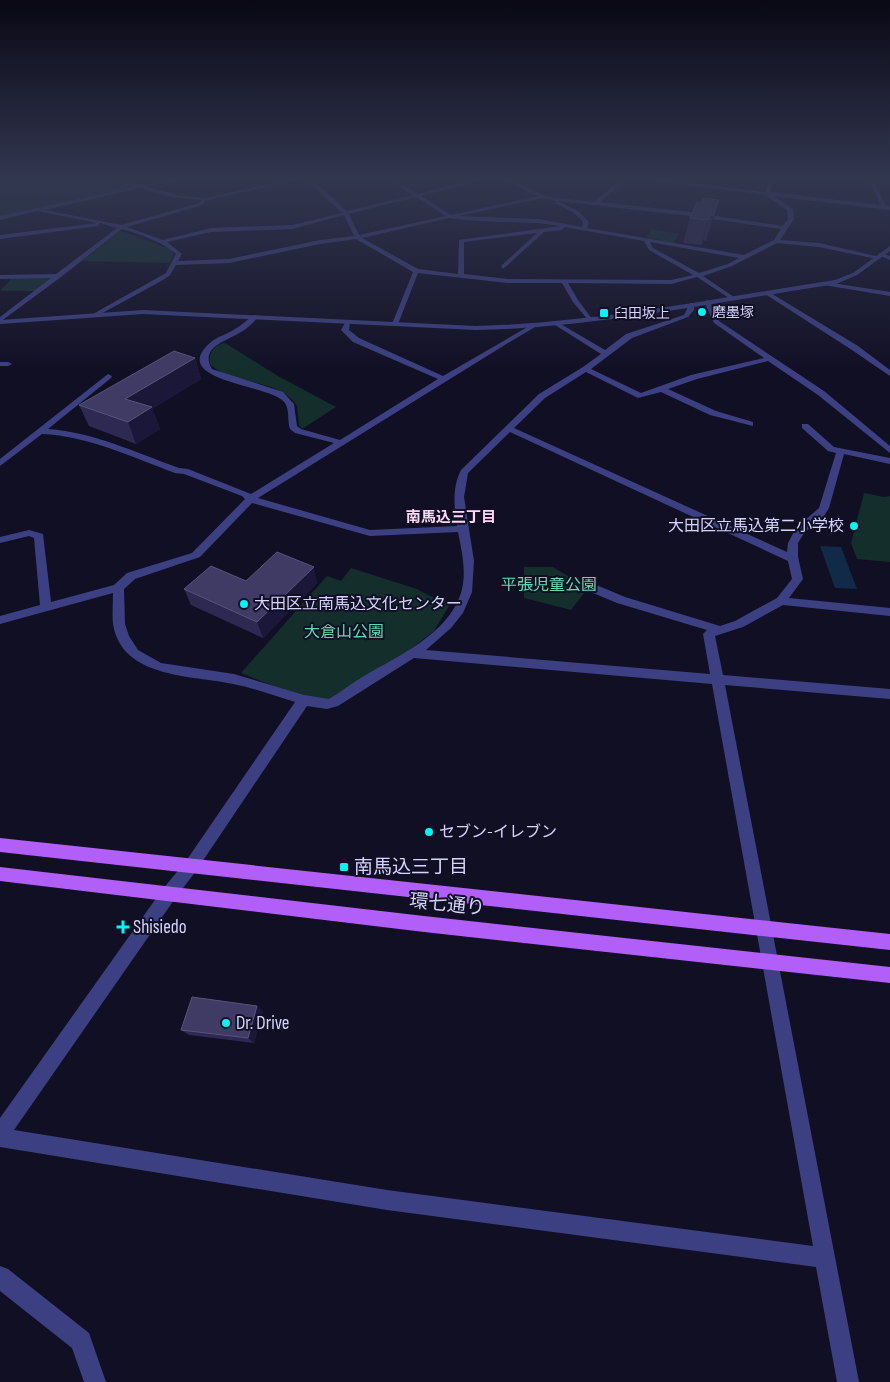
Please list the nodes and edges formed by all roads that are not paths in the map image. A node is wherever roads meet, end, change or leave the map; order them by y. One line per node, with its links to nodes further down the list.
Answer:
1 (101, 242): 19 (street)
2 (163, 242): 15 (street)
3 (317, 242): 15 (street)
4 (367, 242): 17 (street)
5 (461, 242): 20 (street)
6 (530, 242): 16 (street)
7 (647, 242): 18 (street)
8 (670, 242): 12 (street)
9 (773, 242): 12 (street)
10 (792, 242): 13 (street)
11 (890, 248): 13 (street)
12 (745, 256): 18 (street)
13 (879, 256): 14 (street); 23 (street)
14 (890, 258)
15 (175, 263): 29 (street)
16 (503, 267)
17 (416, 271): 20 (street); 34 (street)
18 (699, 275): 22 (street); 26 (street)
19 (59, 276): 21 (street); 32 (street)
20 (461, 276): 22 (street)
21 (0, 277)
22 (564, 281): 31 (street)
23 (826, 284): 24 (street); 25 (street)
24 (767, 293): 26 (street); 40 (street)
25 (890, 294)
26 (732, 298): 27 (street)
27 (707, 302): 28 (street); 38 (street)
28 (692, 304): 31 (street); 37 (street)
29 (95, 315): 30 (street); 32 (street)
30 (256, 316): 33 (street); 48 (street)
31 (589, 319): 35 (street)
32 (0, 321)
33 (348, 322): 34 (street); 42 (street)
34 (395, 324): 36 (street)
35 (557, 324): 36 (street); 37 (street)
36 (533, 326): 42 (street)
37 (606, 354): 39 (street)
38 (771, 358): 43 (street); 49 (street)
39 (586, 370): 43 (street); 46 (street)
40 (890, 374)
41 (108, 376): 47 (street)
42 (444, 379): 48 (street)
43 (662, 389): 44 (street)
44 (750, 424)
45 (805, 426): 50 (street)
46 (509, 429): 54 (street); 56 (street)
47 (41, 430): 52 (street); 53 (street)
48 (342, 444): 53 (street)
49 (890, 450)
50 (841, 451): 51 (street); 56 (street)
51 (890, 461)
52 (0, 463)
53 (250, 499): 54 (street); 58 (street)
54 (462, 529): 64 (street)
55 (0, 540): 60 (street)
56 (791, 558): 59 (street)
57 (590, 587): 63 (street)
58 (118, 588): 60 (street); 67 (street)
59 (781, 601): 61 (street); 63 (street)
60 (46, 607): 62 (street)
61 (890, 612)
62 (0, 620)
63 (720, 630): 65 (street)
64 (412, 653): 65 (street); 67 (street)
65 (716, 679): 66 (street); 72 (street)
66 (890, 694)
67 (304, 700): 69 (street)
68 (0, 845): 69 (main road, 環七通り)
69 (191, 866): 71 (street); 72 (main road, 環七通り)
70 (0, 874): 71 (main road, 環七通り)
71 (168, 895): 74 (main road, 環七通り); 76 (street)
72 (765, 929): 73 (main road, 環七通り); 74 (street)
73 (890, 942)
74 (771, 963): 75 (main road, 環七通り); 77 (street)
75 (890, 976)
76 (0, 1136): 77 (street)
77 (825, 1258): 80 (street)
78 (0, 1277): 79 (street)
79 (95, 1382)
80 (848, 1382)

